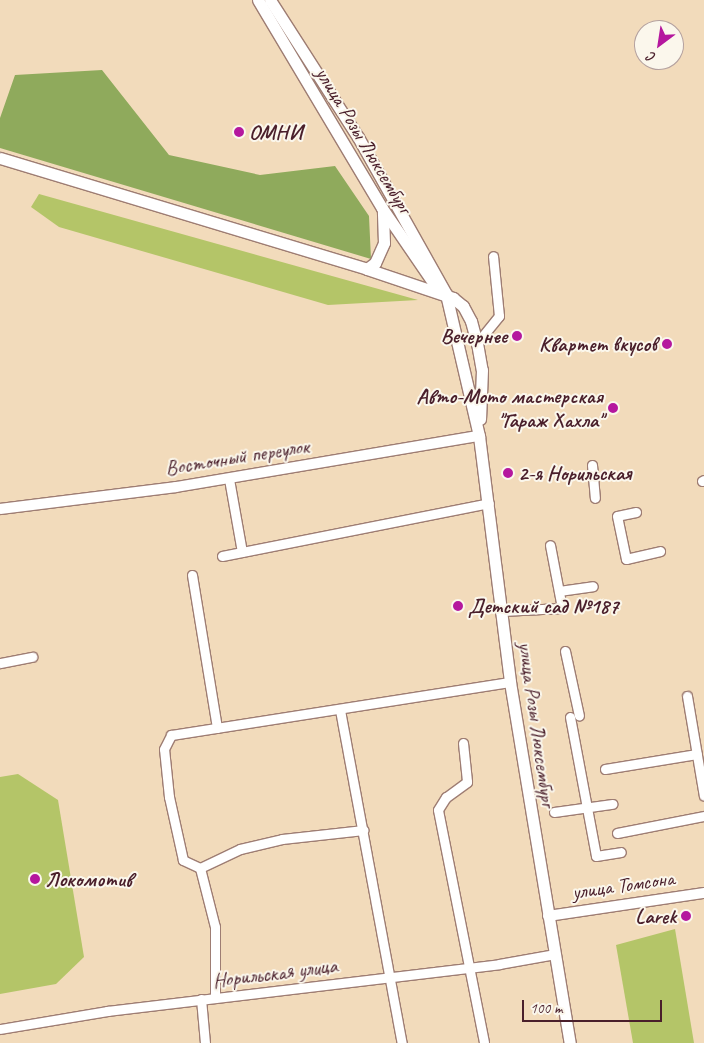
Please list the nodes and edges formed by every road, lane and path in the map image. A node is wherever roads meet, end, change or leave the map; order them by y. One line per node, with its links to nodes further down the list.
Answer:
1 (258, 0): 2 (main road, улица Розы Люксембург)
2 (269, 6): 3 (main road, улица Розы Люксембург); 4 (main road, улица Розы Люксембург)
3 (358, 138): 4 (main road); 9 (main road, улица Розы Люксембург)
4 (346, 145): 6 (main road, улица Розы Люксембург)
5 (0, 158): 8 (main road)
6 (382, 208): 8 (main road); 9 (main road, улица Розы Люксембург)
7 (493, 256): 10 (street)
8 (367, 269): 9 (main road)
9 (446, 294): 10 (main road); 11 (main road, улица Розы Люксембург)
10 (477, 343): 11 (main road)
11 (479, 436): 13 (street, Восточный переулок); 15 (main road, улица Розы Люксембург)
12 (592, 465): 14 (street)
13 (229, 479): 16 (street, Восточный переулок); 20 (street)
14 (595, 498)
15 (489, 503): 20 (street); 25 (main road, улица Розы Люксембург)
16 (0, 509)
17 (636, 512): 19 (street)
18 (550, 545): 24 (street)
19 (660, 551)
20 (242, 552): 21 (street)
21 (222, 556)
22 (192, 575): 32 (street)
23 (592, 586): 24 (street)
24 (559, 591): 25 (street)
25 (502, 611): 29 (main road, улица Розы Люксембург)
26 (565, 651): 38 (street)
27 (32, 656): 28 (street)
28 (0, 662)
29 (510, 682): 31 (street); 46 (main road, улица Розы Люксембург)
30 (687, 696): 34 (street)
31 (340, 710): 32 (street); 41 (street)
32 (217, 728): 44 (street)
33 (463, 743): 48 (street)
34 (697, 754): 35 (street); 36 (street)
35 (605, 769)
36 (704, 796)
37 (612, 804): 38 (street)
38 (587, 807): 39 (street); 43 (street)
39 (554, 812)
40 (704, 816): 42 (street)
41 (364, 830): 44 (street); 49 (street)
42 (617, 833)
43 (621, 852)
44 (200, 868): 50 (street)
45 (704, 893): 46 (street, улица Томсона)
46 (548, 916): 47 (main road, улица Розы Люксембург)
47 (555, 954): 48 (street, Норильская улица); 56 (main road, улица Розы Люксембург)
48 (469, 968): 49 (street, Норильская улица); 55 (street)
49 (389, 977): 50 (street, Норильская улица); 54 (street)
50 (215, 998): 51 (street, Норильская улица)
51 (200, 999): 52 (street, Норильская улица); 53 (street)
52 (0, 1029)
53 (205, 1043)
54 (402, 1043)
55 (484, 1043)
56 (570, 1043)

